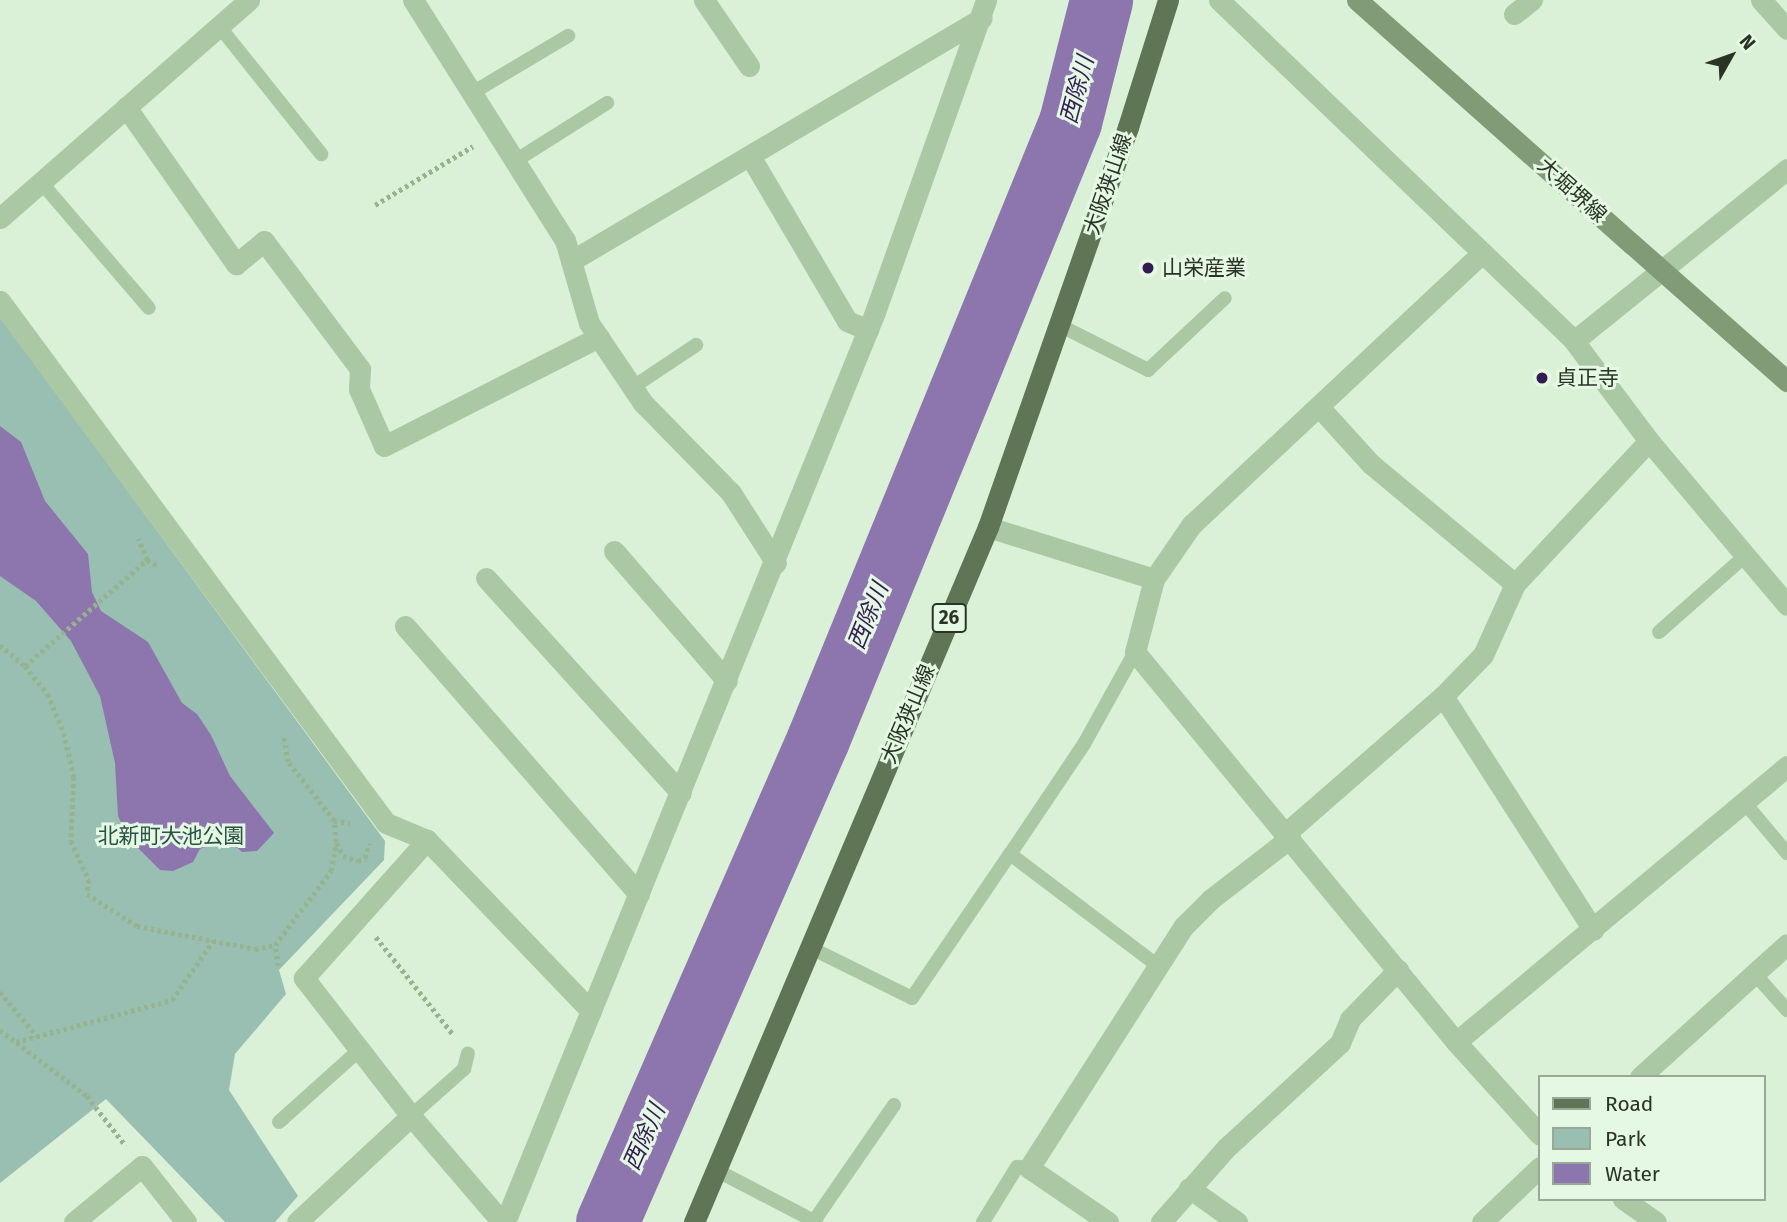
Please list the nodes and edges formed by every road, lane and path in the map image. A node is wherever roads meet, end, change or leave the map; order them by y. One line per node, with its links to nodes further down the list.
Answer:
1 (249, 0): 11 (street)
2 (413, 0): 15 (street)
3 (704, 0): 14 (street)
4 (1168, 0): 31 (main road, 大阪狭山線 / 26)
5 (1219, 0): 26 (street)
6 (1357, 0): 36 (main road, 大堀堺線, bridge)
7 (1532, 0): 10 (street)
8 (1761, 0): 12 (street)
9 (984, 9): 20 (street); 32 (street)
10 (1514, 15)
11 (219, 26): 17 (street); 19 (lane)
12 (1787, 29)
13 (568, 36): 15 (lane)
14 (749, 66)
15 (472, 93): 18 (street)
16 (607, 103): 21 (lane)
17 (126, 107): 23 (street); 33 (street)
18 (497, 132): 21 (street); 24 (path)
19 (321, 154)
20 (750, 156): 27 (street); 32 (street)
21 (515, 161): 27 (street)
22 (1787, 169): 34 (street)
23 (40, 181): 25 (street); 30 (lane)
24 (374, 205)
25 (0, 218)
26 (1482, 253): 34 (street); 38 (street)
27 (571, 261): 33 (street)
28 (1225, 298): 31 (lane)
29 (0, 302): 66 (street)
30 (149, 307)
31 (1059, 325): 40 (main road, 大阪狭山線 / 26)
32 (868, 330): 44 (street)
33 (599, 337): 37 (street)
34 (1574, 341): 39 (street)
35 (696, 345): 37 (lane)
36 (1787, 381)
37 (633, 387): 44 (street)
38 (1320, 408): 47 (street); 48 (street)
39 (1649, 442): 42 (street); 48 (street)
40 (988, 527): 47 (street); 75 (main road, 大阪狭山線 / 26)
41 (614, 551): 56 (street)
42 (1746, 555): 50 (street); 52 (lane)
43 (148, 560): 45 (path)
44 (776, 563): 56 (street)
45 (170, 572)
46 (486, 578): 60 (street)
47 (1154, 579): 54 (street)
48 (1515, 584): 57 (street)
49 (110, 592): 55 (path)
50 (1787, 605)
51 (405, 626): 70 (street)
52 (1659, 632)
53 (0, 645): 55 (path)
54 (1135, 652): 64 (street); 69 (lane)
55 (25, 666): 73 (path)
56 (727, 681): 60 (street)
57 (1443, 696): 64 (street); 72 (street)
58 (282, 729): 62 (path)
59 (1787, 766): 61 (street)
60 (681, 793): 70 (street)
61 (1744, 802): 68 (lane); 72 (street)
62 (334, 821): 63 (path); 67 (path)
63 (361, 829)
64 (1288, 835): 76 (street); 77 (street)
65 (367, 837): 67 (path)
66 (427, 839): 71 (street); 81 (street)
67 (336, 842): 73 (path)
68 (1787, 853)
69 (1010, 855): 75 (lane); 76 (lane)
70 (639, 894): 81 (street)
71 (358, 914): 86 (street); 87 (path)
72 (1593, 930): 85 (street)
73 (213, 940): 83 (path)
74 (1787, 944): 78 (street)
75 (809, 947): 96 (main road, 大阪狭山線 / 26)
76 (1157, 965): 94 (street)
77 (1398, 970): 85 (street); 97 (street)
78 (1754, 973): 80 (lane); 88 (street)
79 (0, 992): 83 (path)
80 (1787, 1010)
81 (592, 1011): 102 (street)
82 (0, 1030): 84 (path)
83 (37, 1037): 84 (path)
84 (16, 1042): 93 (path)
85 (1456, 1042): 92 (street)
86 (358, 1051): 90 (street); 91 (lane)
87 (468, 1053): 90 (lane)
88 (1642, 1075)
89 (894, 1105): 104 (lane)
90 (411, 1116): 101 (street); 102 (street)
91 (279, 1122)
92 (1538, 1133)
93 (142, 1166): 99 (street); 100 (street)
94 (1029, 1168): 105 (lane); 106 (street)
95 (1538, 1169): 109 (street)
96 (716, 1170): 103 (main road, 大阪狭山線 / 26); 104 (lane)
97 (1189, 1188): 107 (street); 108 (street)
98 (1626, 1201): 110 (street)
99 (74, 1222)
100 (186, 1222)
101 (297, 1222)
102 (503, 1222)
103 (694, 1222)
104 (815, 1222)
105 (983, 1222)
106 (1108, 1222)
107 (1161, 1222)
108 (1237, 1222)
109 (1482, 1222)
110 (1656, 1222)

